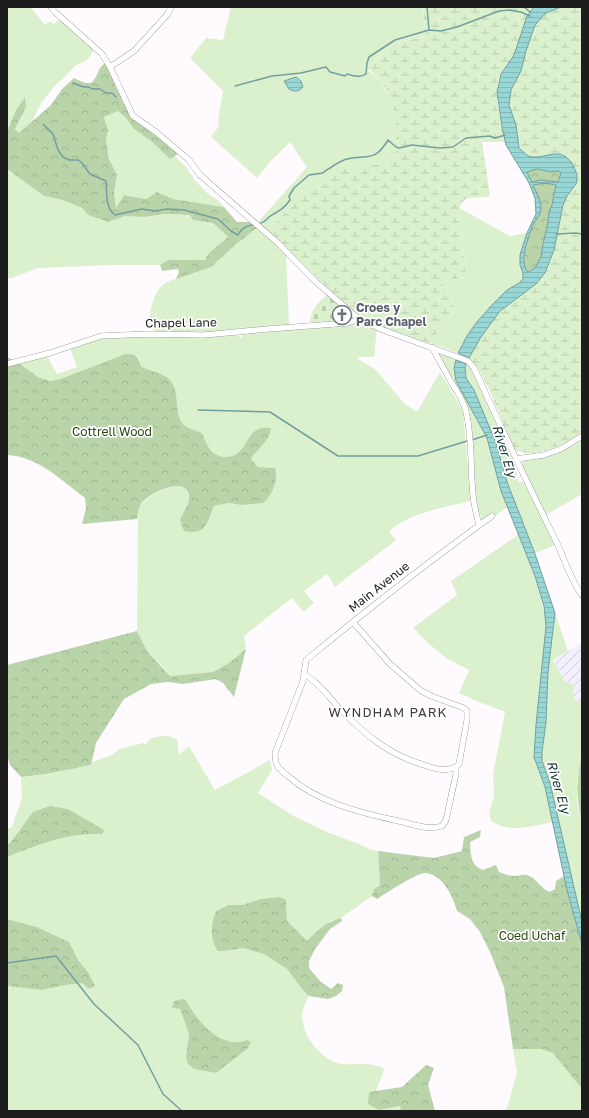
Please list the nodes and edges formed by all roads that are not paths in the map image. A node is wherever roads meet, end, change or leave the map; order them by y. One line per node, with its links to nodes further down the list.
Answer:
1 (51, 7): 3 (street)
2 (171, 7): 3 (street)
3 (110, 67): 4 (street)
4 (359, 319): 5 (street); 6 (street, Chapel Lane)
5 (432, 347): 8 (street); 10 (street)
6 (7, 364)
7 (582, 436): 8 (street)
8 (516, 459): 11 (street)
9 (492, 516): 10 (street, Main Avenue)
10 (479, 524): 12 (street, Main Avenue)
11 (582, 595)
12 (353, 622): 13 (street, Main Avenue); 14 (street)
13 (304, 674): 14 (street); 14 (street, Main Avenue)
14 (456, 767)

